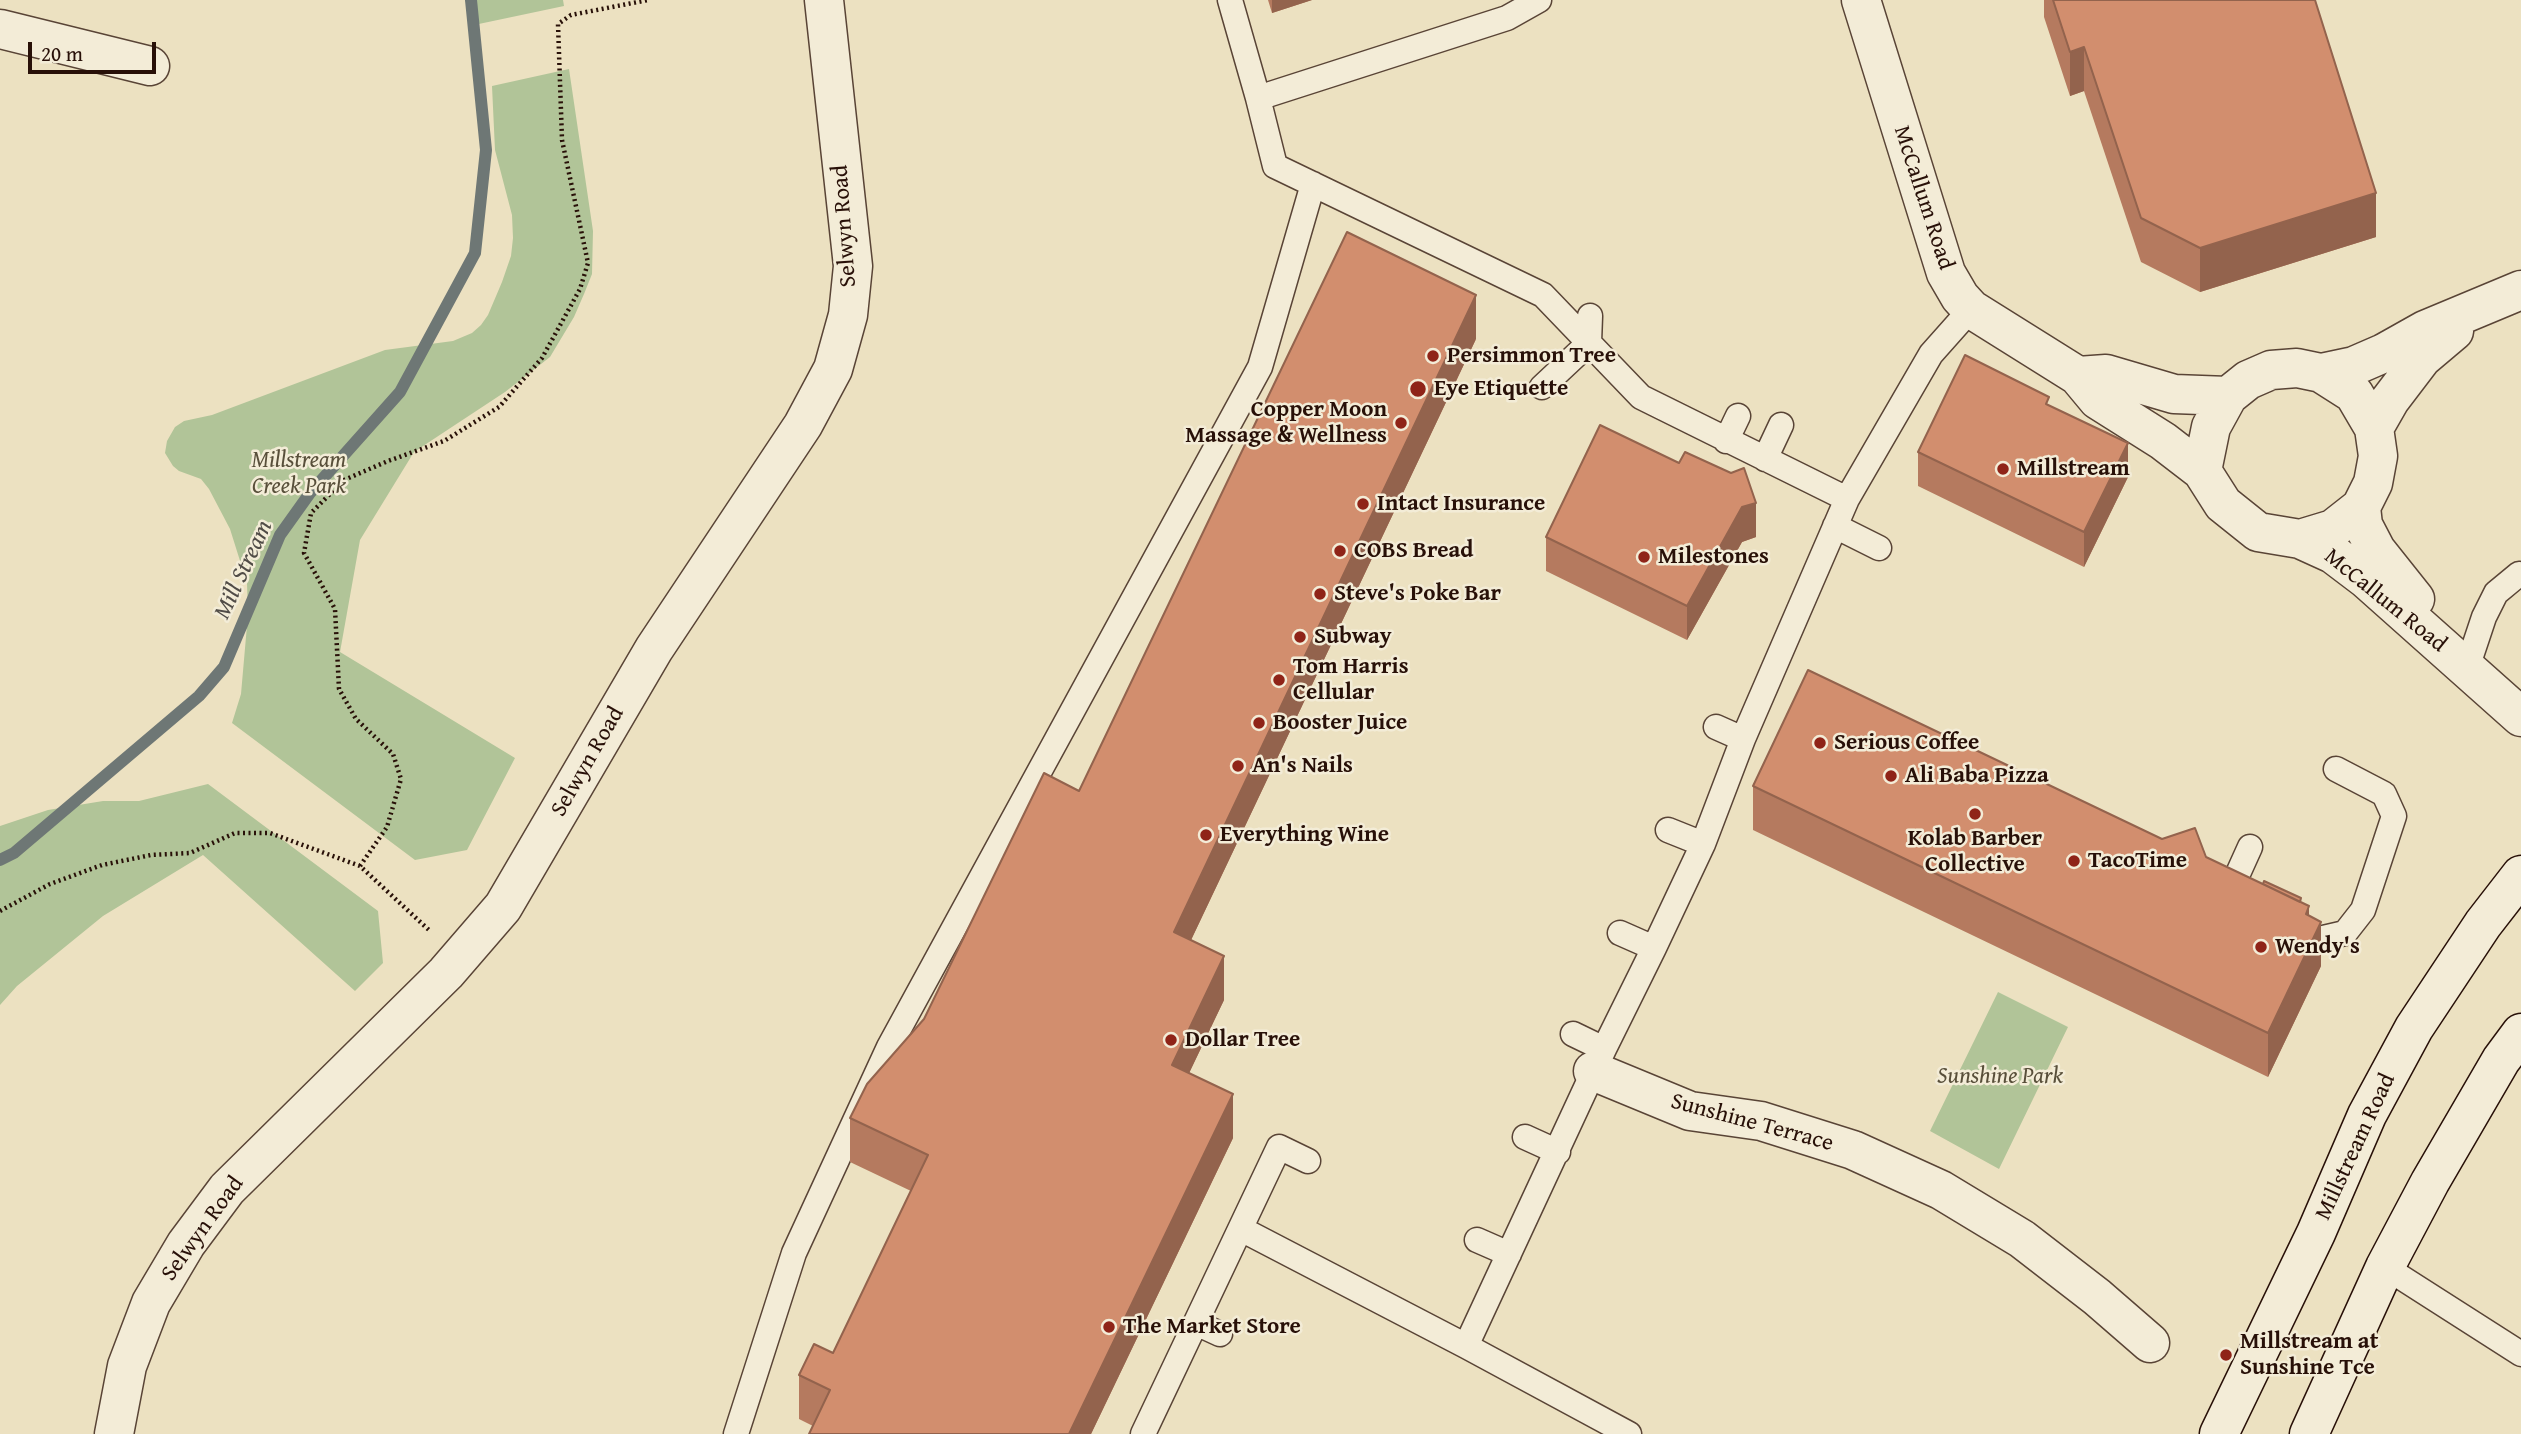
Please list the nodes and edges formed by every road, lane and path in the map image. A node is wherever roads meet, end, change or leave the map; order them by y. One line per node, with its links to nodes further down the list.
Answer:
1 (648, 0): 38 (path)
2 (824, 0): 60 (street, Selwyn Road)
3 (1230, 0): 8 (lane)
4 (1539, 0): 8 (lane)
5 (1861, 0): 11 (street, McCallum Road)
6 (0, 29): 7 (street)
7 (150, 66)
8 (1258, 98): 9 (lane)
9 (1312, 184): 13 (lane); 61 (lane)
10 (2511, 294): 14 (street); 20 (street)
11 (1971, 309): 15 (street, McCallum Road); 24 (lane)
12 (1590, 316): 13 (lane)
13 (1589, 342): 16 (lane); 21 (lane)
14 (2321, 373): 17 (street); 20 (street)
15 (2078, 376): 17 (street); 23 (street, McCallum Road)
16 (1542, 387)
17 (2228, 396): 23 (street)
18 (1738, 415): 21 (lane)
19 (1781, 425): 22 (lane)
20 (2374, 428): 25 (street)
21 (1726, 441): 22 (lane)
22 (1765, 459): 24 (lane)
23 (2202, 471): 27 (street)
24 (1847, 499): 26 (lane)
25 (2361, 507): 27 (street); 30 (street, McCallum Road)
26 (1835, 526): 28 (lane); 33 (lane)
27 (2300, 539): 30 (street, McCallum Road)
28 (1879, 548)
29 (2519, 574): 30 (lane)
30 (2467, 668): 31 (street, McCallum Road)
31 (2521, 717)
32 (1716, 727): 33 (lane)
33 (1742, 739): 36 (lane)
34 (2336, 769): 37 (lane)
35 (1668, 830): 36 (lane)
36 (1703, 844): 43 (lane)
37 (2250, 847)
38 (360, 866): 40 (path); 41 (path)
39 (2521, 875): 63 (street, Millstream Road)
40 (0, 911)
41 (431, 931)
42 (1620, 933): 43 (lane)
43 (1654, 948): 46 (lane)
44 (1573, 1034): 46 (lane)
45 (2515, 1052): 53 (street)
46 (1599, 1060): 48 (lane); 56 (street, Sunshine Terrace)
47 (1525, 1137): 48 (lane)
48 (1558, 1152): 52 (lane)
49 (1308, 1161): 50 (lane)
50 (1241, 1229): 54 (lane); 57 (lane)
51 (1477, 1240): 52 (lane)
52 (1509, 1254): 57 (lane)
53 (2385, 1267): 58 (lane); 64 (street)
54 (1196, 1323): 55 (lane); 59 (lane)
55 (1220, 1334)
56 (2150, 1343)
57 (1466, 1346): 62 (lane)
58 (2521, 1354)
59 (1150, 1432)
60 (114, 1434)
61 (736, 1434)
62 (1629, 1434)
63 (2219, 1434)
64 (2309, 1434)

